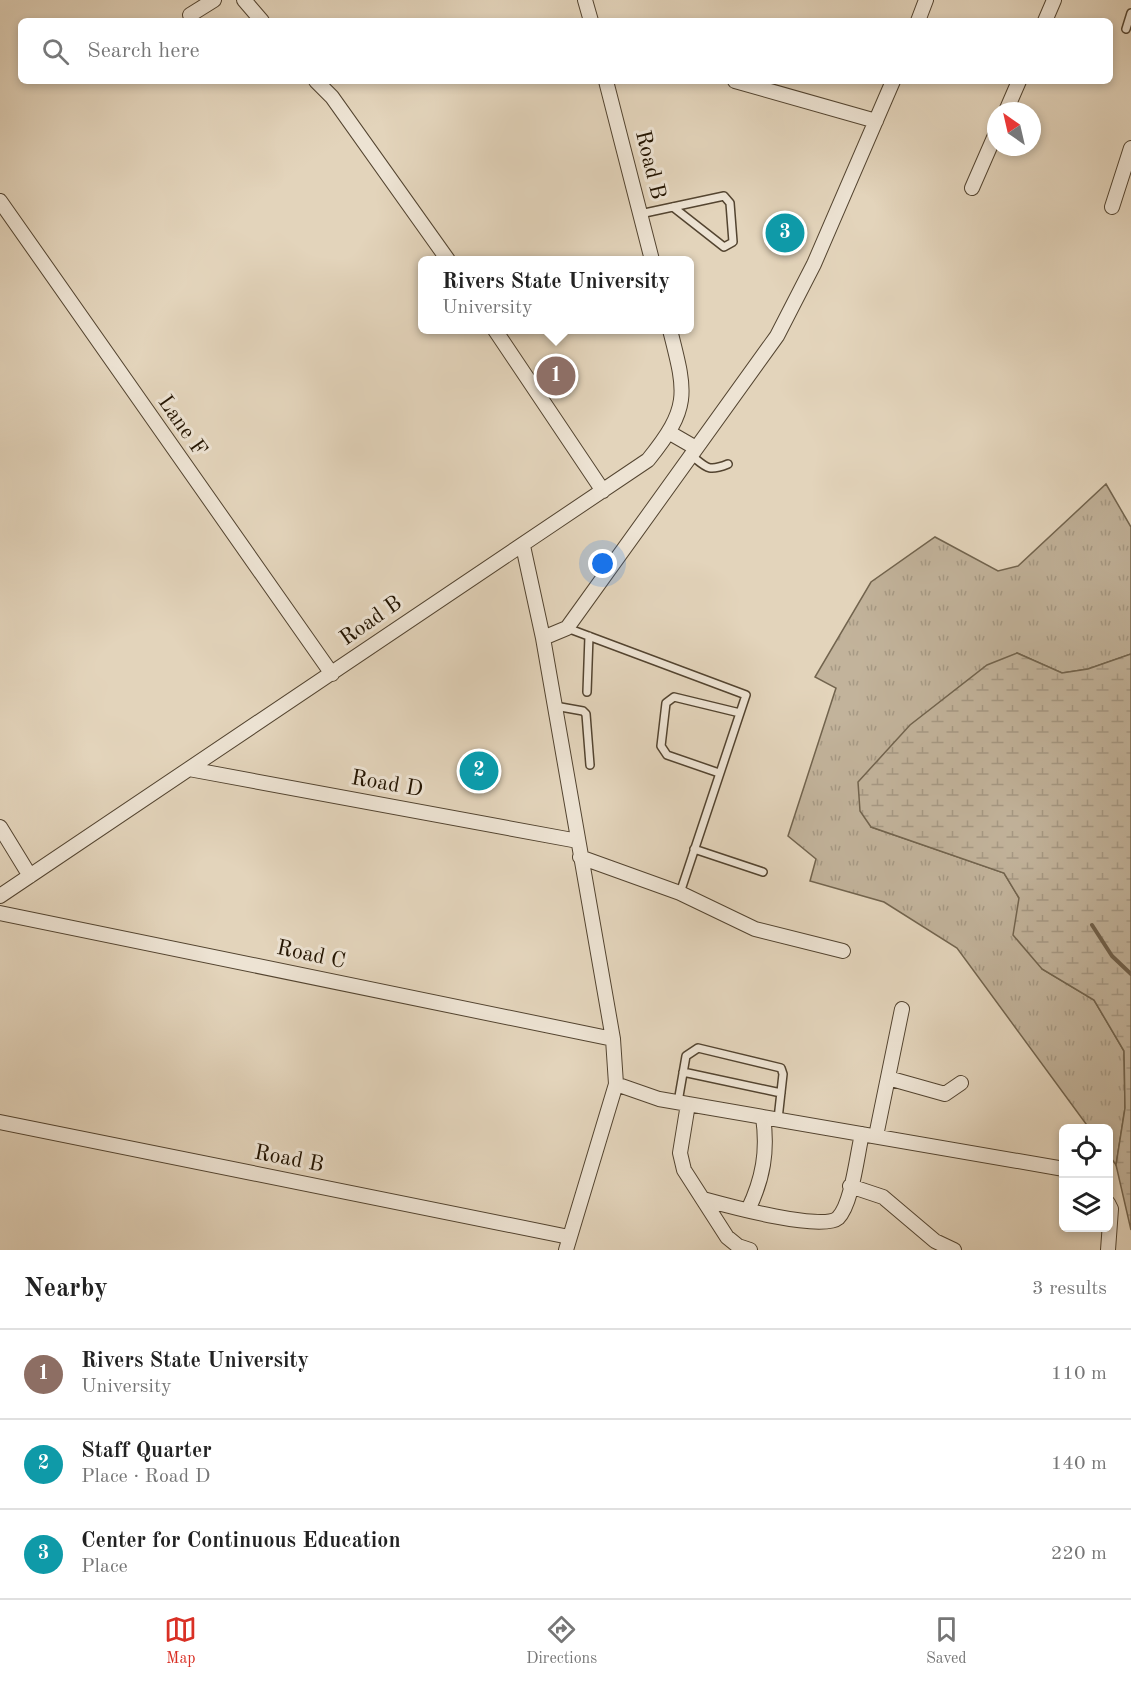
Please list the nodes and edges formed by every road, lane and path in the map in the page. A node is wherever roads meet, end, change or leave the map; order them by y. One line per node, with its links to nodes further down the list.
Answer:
1 (214, 0): 7 (street)
2 (244, 0): 8 (street)
3 (585, 0): 9 (street)
4 (926, 0): 10 (street)
5 (1054, 0): 11 (street)
6 (1131, 13): 12 (lane)
7 (190, 15)
8 (259, 18)
9 (590, 18)
10 (919, 18)
11 (1046, 18)
12 (1126, 29)
13 (319, 84): 27 (street)
14 (607, 84): 26 (street, Road B)
15 (746, 84): 19 (street)
16 (891, 84): 19 (street)
17 (1018, 84): 18 (street)
18 (1010, 102)
19 (876, 121): 32 (street)
20 (1131, 148): 25 (street)
21 (987, 154): 22 (street)
22 (972, 188)
23 (0, 201): 39 (street, Lane F)
24 (673, 207): 24 (lane); 26 (lane)
25 (1112, 207)
26 (640, 214): 28 (street, Road B)
27 (444, 256)
28 (651, 256)
29 (498, 334): 34 (street)
30 (671, 334): 31 (street, Road B)
31 (670, 433): 32 (street); 34 (street, Road B)
32 (693, 451): 33 (lane); 36 (street)
33 (728, 464)
34 (603, 491): 35 (street, Road B)
35 (523, 546): 38 (street); 39 (street, Road B)
36 (567, 628): 37 (lane); 38 (street)
37 (589, 636): 40 (lane); 42 (lane)
38 (543, 638): 41 (street)
39 (332, 674): 44 (street, Road B)
40 (587, 692)
41 (555, 706): 43 (lane); 47 (street)
42 (740, 713): 45 (lane); 45 (lane)
43 (590, 765)
44 (189, 769): 47 (street, Road D); 51 (street, Road B)
45 (719, 773): 48 (lane)
46 (0, 827): 51 (street)
47 (578, 841): 49 (street)
48 (694, 849): 50 (lane); 52 (lane)
49 (580, 857): 52 (street); 57 (street)
50 (763, 872)
51 (30, 876): 53 (street, Road B)
52 (680, 893): 55 (street)
53 (0, 896)
54 (0, 913): 57 (street, Road C)
55 (843, 951)
56 (902, 1009): 59 (street)
57 (613, 1039): 61 (street)
58 (683, 1072): 62 (lane); 62 (lane); 63 (lane)
59 (888, 1078): 60 (street); 67 (street)
60 (962, 1083)
61 (616, 1084): 63 (street); 73 (street)
62 (781, 1093): 65 (lane)
63 (683, 1103): 64 (street); 70 (street)
64 (763, 1117): 65 (street); 71 (street)
65 (778, 1119): 67 (street)
66 (0, 1122): 73 (street, Road B)
67 (869, 1135): 68 (street); 69 (street)
68 (1059, 1168)
69 (850, 1186): 71 (street); 75 (street)
70 (703, 1199): 71 (street); 74 (street)
71 (748, 1210)
72 (1109, 1232): 76 (street)
73 (568, 1243)
74 (750, 1250)
75 (954, 1250)
76 (1108, 1250)

